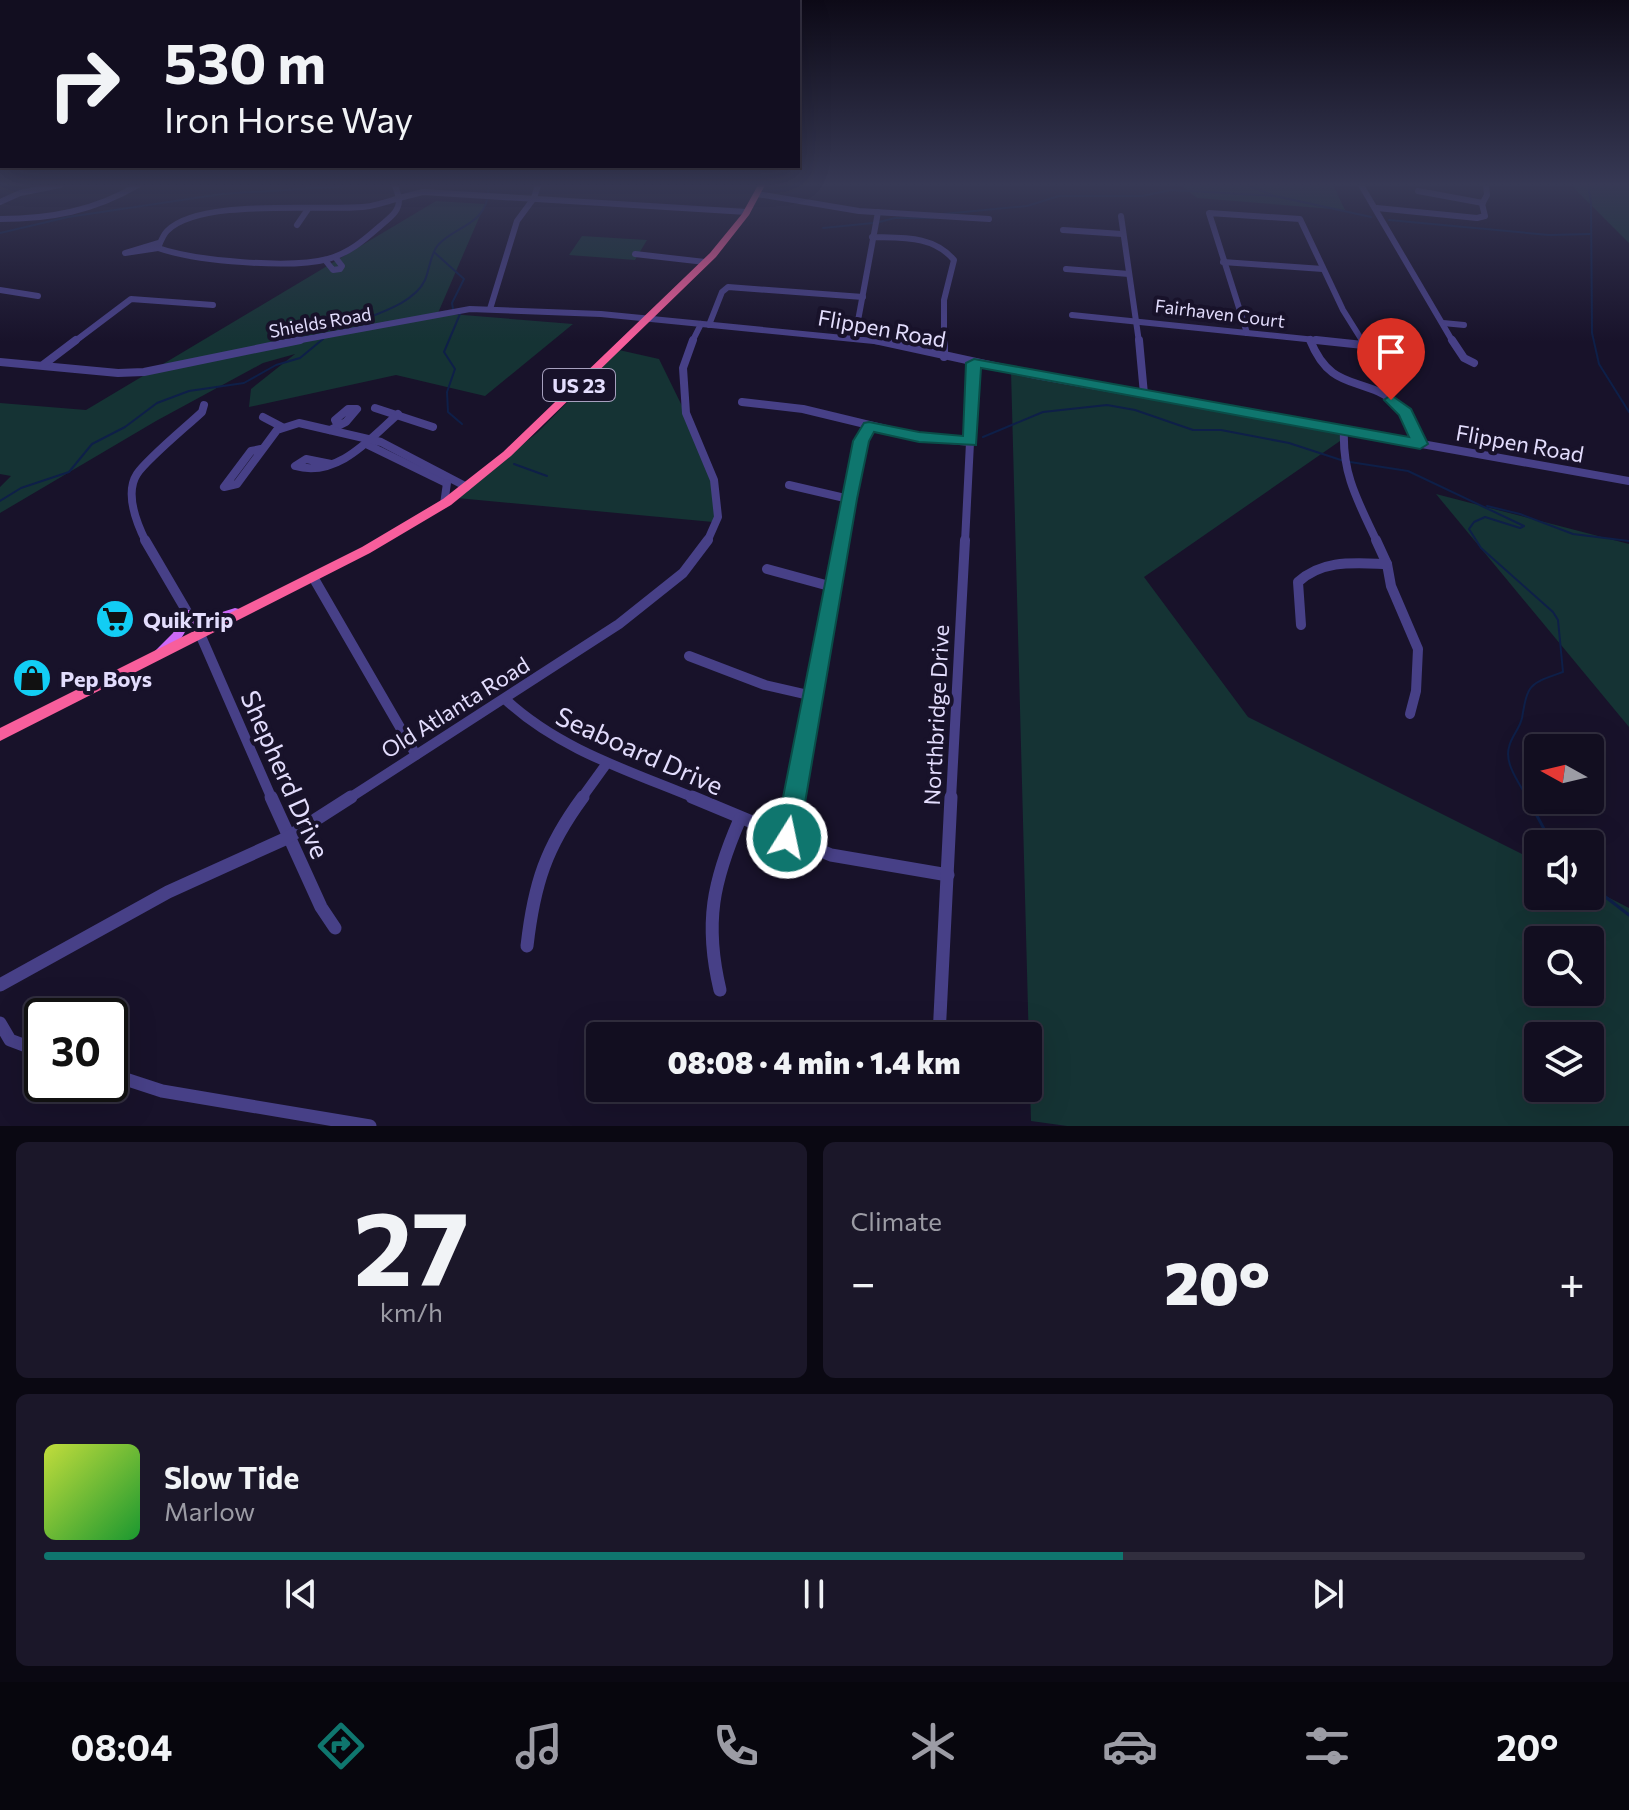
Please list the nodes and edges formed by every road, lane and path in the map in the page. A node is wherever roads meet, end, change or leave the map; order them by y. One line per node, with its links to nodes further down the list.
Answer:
1 (872, 237): 21 (street)
2 (161, 238): 13 (street)
3 (369, 238): 12 (street)
4 (512, 238): 23 (street)
5 (726, 238): 14 (highway, US 23)
6 (880, 238): 33 (street)
7 (1123, 238): 18 (street)
8 (1216, 238): 15 (street)
9 (1309, 238): 17 (street)
10 (1394, 238): 27 (street)
11 (635, 254): 14 (street)
12 (335, 257): 13 (street); 13 (street)
13 (325, 260)
14 (705, 262): 25 (highway, US 23)
15 (1223, 262): 17 (street); 30 (street)
16 (1066, 269): 18 (street)
17 (1323, 269): 32 (street, Fairhaven Court)
18 (1129, 274): 26 (street)
19 (0, 290): 20 (street)
20 (38, 296)
21 (863, 297): 28 (street, Old Atlanta Road); 31 (street)
22 (213, 305): 37 (street)
23 (490, 309): 25 (street, Shields Road); 37 (street, Shields Road)
24 (1072, 315): 26 (street, Fairhaven Court)
25 (647, 318): 28 (street, Flippen Road); 55 (highway, US 23)
26 (1137, 319): 30 (street, Fairhaven Court); 38 (street)
27 (1443, 323): 29 (street); 36 (street)
28 (705, 324): 31 (street, Flippen Road); 73 (street, Old Atlanta Road)
29 (1464, 325)
30 (1248, 335): 32 (street, Fairhaven Court)
31 (855, 337): 33 (street, Flippen Road)
32 (1310, 339): 50 (street)
33 (944, 357): 35 (street, Flippen Road)
34 (0, 362): 37 (street, Shields Road)
35 (974, 363): 38 (street, Flippen Road); 49 (street, Northbridge Drive)
36 (1474, 363)
37 (43, 365)
38 (1144, 394): 47 (street, Flippen Road)
39 (742, 402): 44 (street)
40 (204, 405): 67 (street, Shepherd Drive)
41 (375, 408): 42 (street)
42 (398, 414): 46 (street); 48 (street)
43 (263, 417): 45 (street)
44 (869, 426): 49 (street); 60 (street)
45 (282, 427): 48 (street); 51 (street)
46 (433, 427)
47 (1344, 431): 50 (street, Flippen Road); 62 (street)
48 (367, 441): 52 (street); 56 (street)
49 (970, 442): 81 (street, Northbridge Drive)
50 (1420, 444): 57 (street, Flippen Road)
51 (261, 449): 53 (street); 54 (street)
52 (331, 464)
53 (234, 471): 54 (street); 54 (street)
54 (247, 472)
55 (485, 472): 56 (street); 59 (highway, US 23)
56 (446, 480): 59 (street); 61 (street)
57 (1629, 481)
58 (789, 485): 60 (street)
59 (465, 489): 61 (highway, US 23)
60 (849, 499): 65 (street)
61 (444, 504): 64 (highway, US 23)
62 (1387, 564): 68 (street); 74 (street)
63 (767, 569): 65 (street)
64 (313, 577): 66 (highway, US 23); 76 (street)
65 (833, 587): 72 (street)
66 (287, 590): 67 (main road); 69 (highway, US 23)
67 (190, 617): 69 (street, Shepherd Drive); 71 (main road)
68 (1301, 625)
69 (200, 635): 71 (highway, US 23); 79 (street, Shepherd Drive)
70 (689, 656): 72 (street)
71 (148, 661): 75 (highway, US 23)
72 (813, 696): 80 (street)
73 (506, 700): 76 (street, Old Atlanta Road); 77 (street, Seaboard Drive)
74 (1410, 714)
75 (0, 735)
76 (416, 755): 79 (street, Old Atlanta Road)
77 (607, 763): 78 (street, Seaboard Drive); 83 (street)
78 (740, 819): 80 (street, Seaboard Drive); 85 (street)
79 (287, 838): 82 (street, Shepherd Drive); 84 (street, Old Atlanta Road)
80 (787, 838): 81 (street, Seaboard Drive)
81 (948, 875): 86 (street, Northbridge Drive)
82 (335, 928)
83 (527, 946)
84 (0, 985)
85 (720, 990)
86 (940, 1022)
87 (0, 1023): 88 (street)
88 (24, 1046)
89 (128, 1080): 90 (street)
90 (370, 1126)

